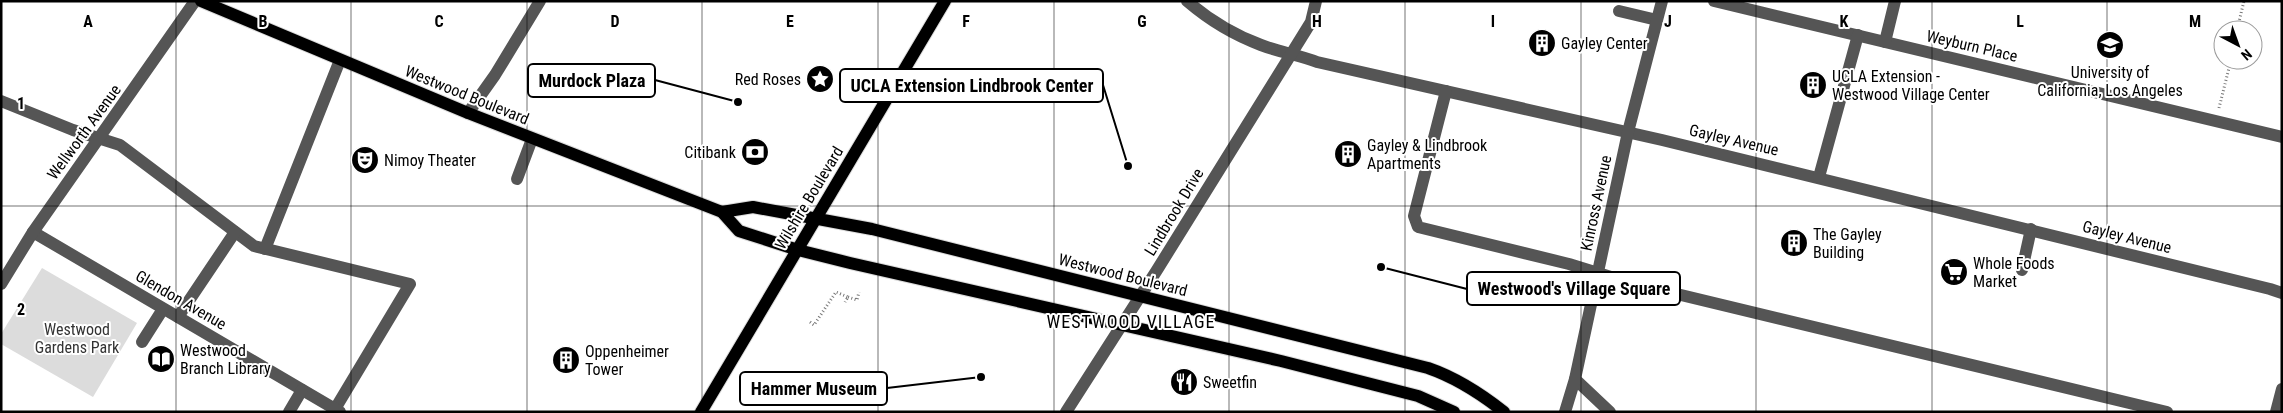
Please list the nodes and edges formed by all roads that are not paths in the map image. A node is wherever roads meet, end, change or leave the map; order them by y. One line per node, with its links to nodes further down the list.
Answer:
1 (195, 1): 21 (street, Wellworth Avenue)
2 (201, 1): 15 (main road, Westwood Boulevard)
3 (540, 1): 18 (street)
4 (945, 1): 26 (main road, Wilshire Boulevard)
5 (1187, 1): 14 (street, Gayley Avenue)
6 (1316, 1): 14 (street, Lindbrook Drive)
7 (1662, 1): 11 (street, Kinross Avenue)
8 (1714, 1): 12 (street, Weyburn Place)
9 (1894, 1): 13 (street)
10 (1619, 11): 11 (street)
11 (1657, 20): 19 (street, Kinross Avenue)
12 (1858, 35): 13 (street, Weyburn Place); 23 (street)
13 (1885, 42): 20 (street, Weyburn Place)
14 (1291, 53): 16 (street, Gayley Avenue); 36 (street, Lindbrook Drive)
15 (340, 60): 18 (main road, Westwood Boulevard); 30 (street)
16 (1446, 91): 19 (street, Gayley Avenue); 33 (street)
17 (1, 101): 21 (street)
18 (468, 113): 22 (main road, Westwood Boulevard)
19 (1628, 132): 23 (street, Gayley Avenue); 33 (street, Kinross Avenue)
20 (2282, 137)
21 (99, 139): 28 (street, Wellworth Avenue); 29 (street)
22 (532, 139): 24 (street); 25 (main road, Westwood Boulevard)
23 (1819, 178): 27 (street, Gayley Avenue)
24 (517, 179)
25 (722, 212): 26 (main road, Westwood Boulevard); 31 (main road, Westwood Boulevard)
26 (817, 218): 31 (main road, Wilshire Boulevard); 36 (main road, Westwood Boulevard)
27 (2031, 230): 32 (street); 35 (street, Gayley Avenue)
28 (33, 232): 34 (street, Wellworth Avenue); 37 (street, Glendon Avenue)
29 (236, 232): 30 (street); 38 (street)
30 (265, 249): 44 (street)
31 (798, 250): 39 (main road, Westwood Boulevard); 46 (main road, Wilshire Boulevard)
32 (2022, 270)
33 (1598, 274): 41 (street, Kinross Avenue); 52 (street)
34 (1, 284)
35 (2282, 294)
36 (1140, 296): 39 (street, Lindbrook Drive); 49 (main road, Westwood Boulevard)
37 (163, 308): 38 (street, Glendon Avenue); 40 (street)
38 (178, 317): 42 (street, Glendon Avenue)
39 (1122, 325): 47 (street, Lindbrook Drive); 48 (main road, Westwood Boulevard)
40 (142, 342)
41 (1575, 380): 50 (street, Kinross Avenue); 51 (street)
42 (302, 390): 44 (street, Glendon Avenue); 45 (street)
43 (2282, 390): 53 (street)
44 (338, 410)
45 (289, 412)
46 (701, 412)
47 (1066, 412)
48 (1454, 412)
49 (1504, 412)
50 (1565, 412)
51 (1610, 412)
52 (2167, 412)
53 (2276, 412)

